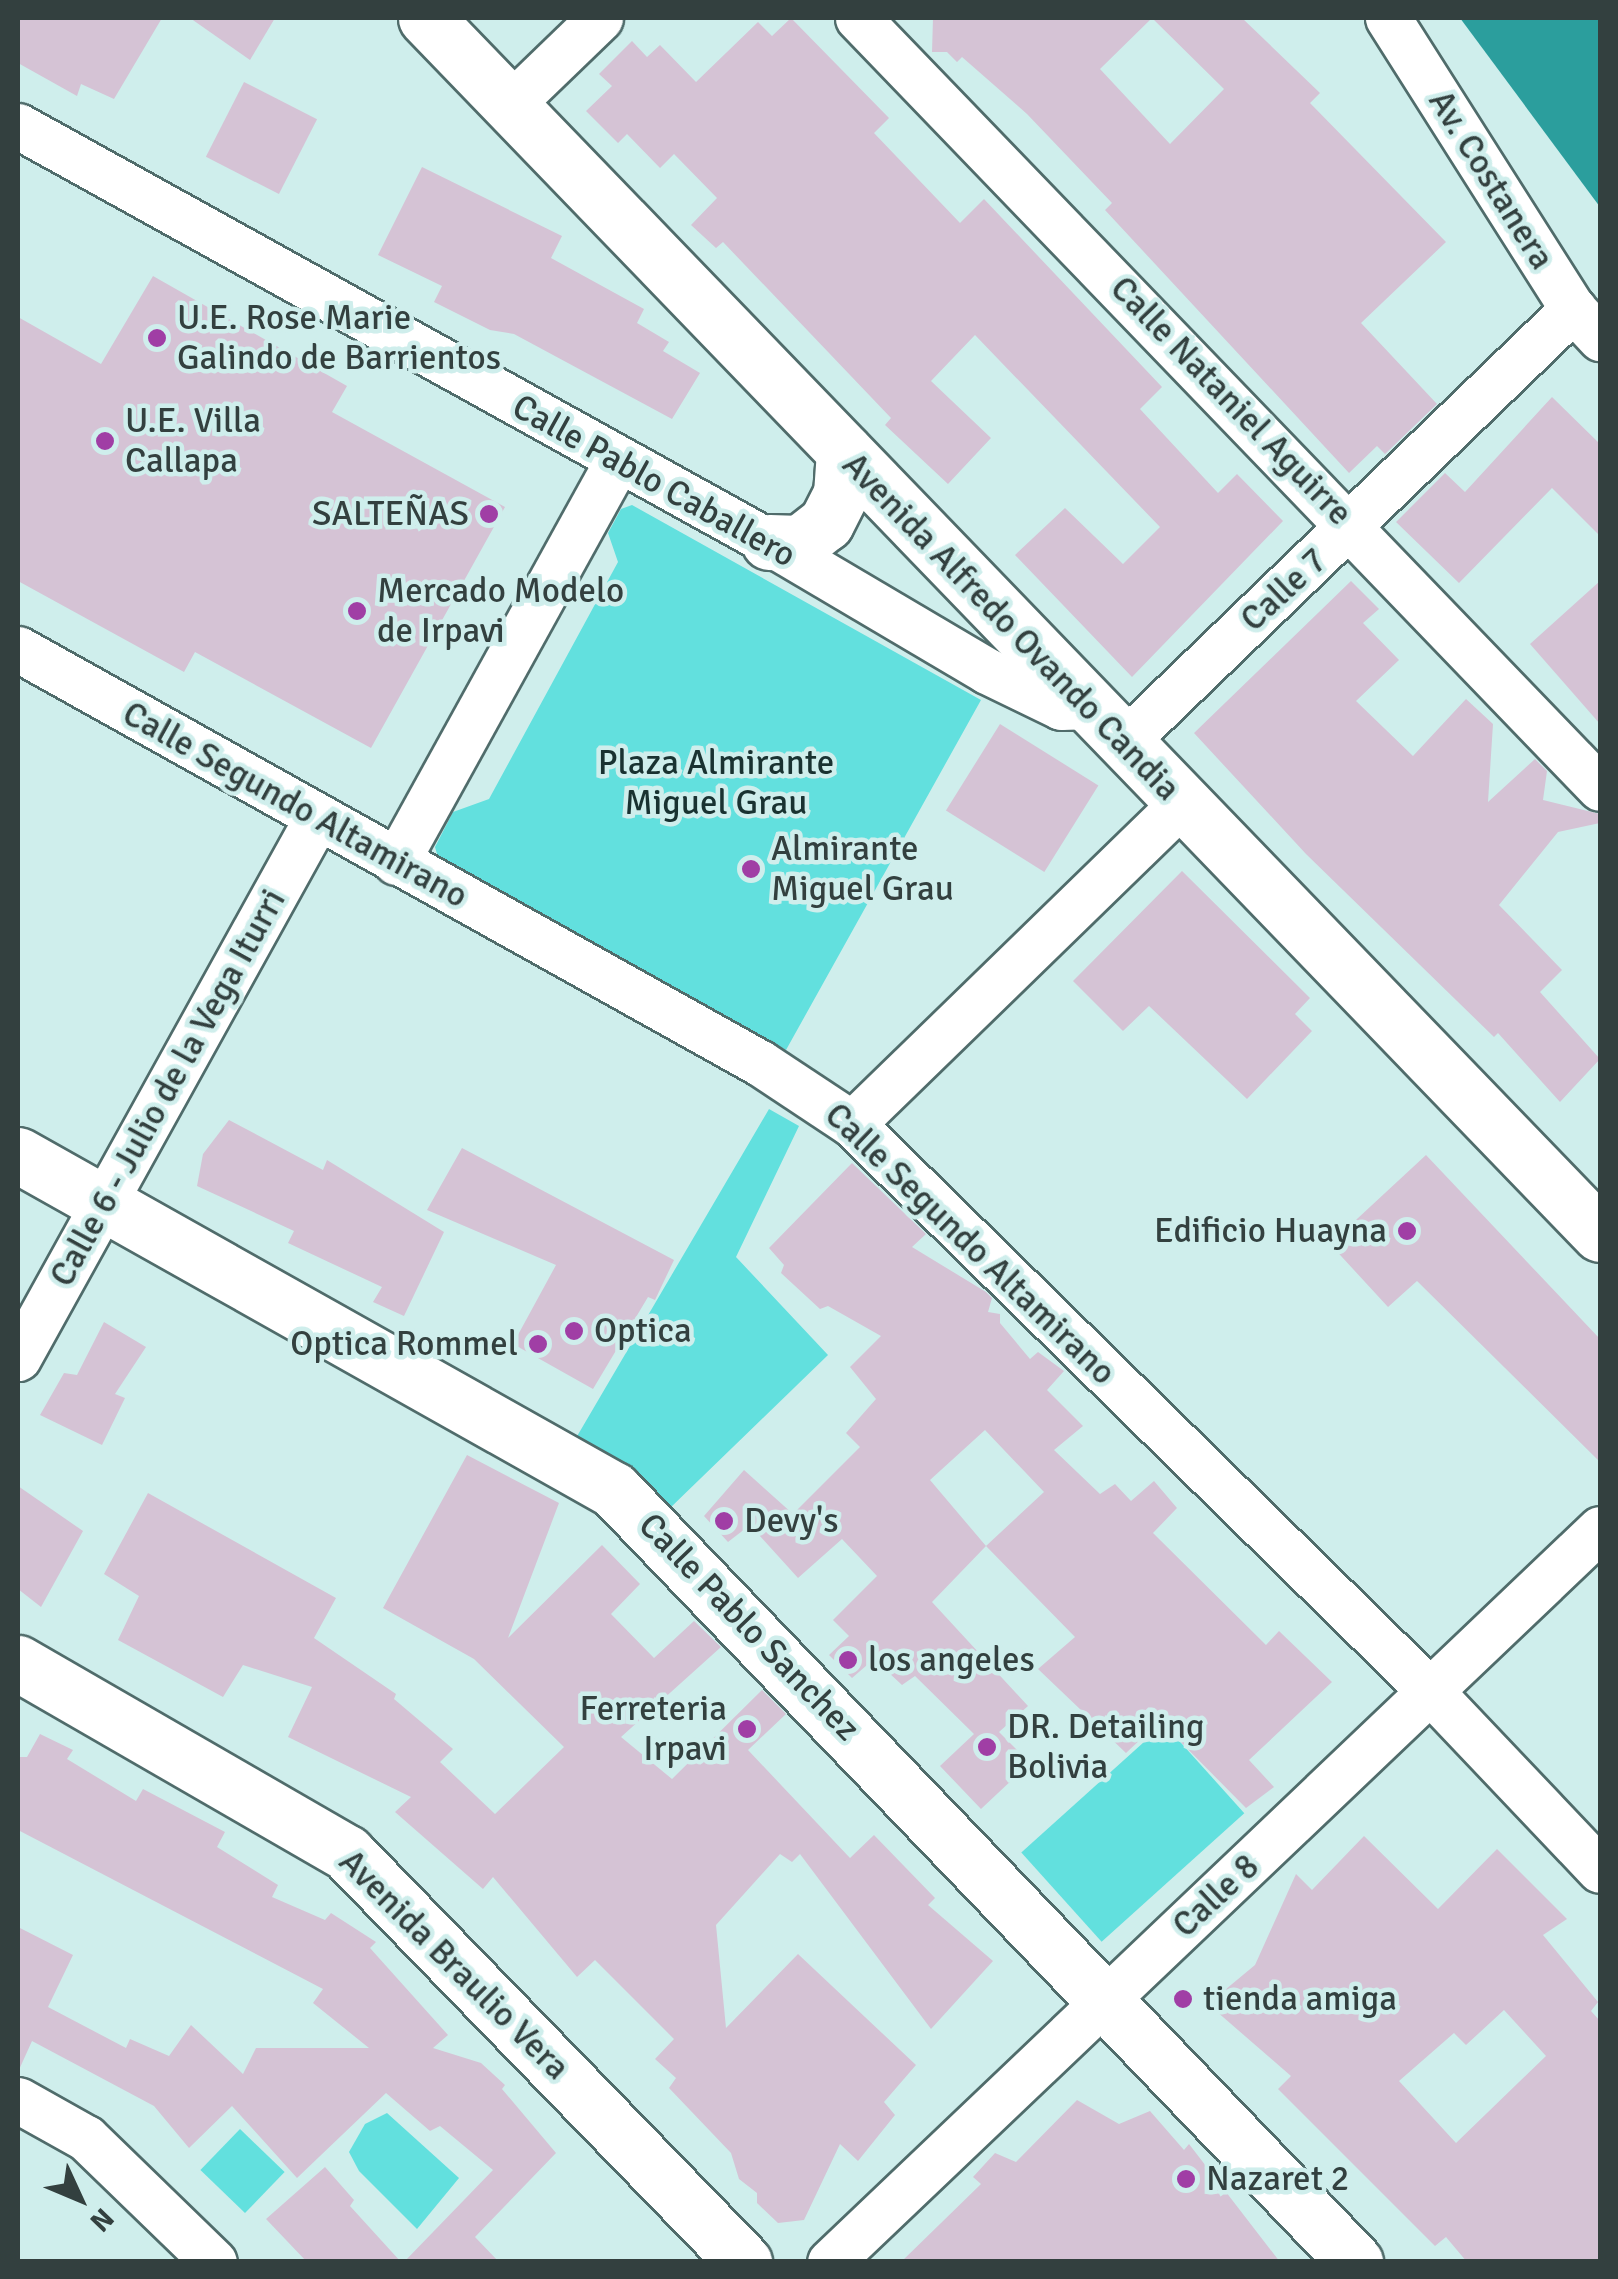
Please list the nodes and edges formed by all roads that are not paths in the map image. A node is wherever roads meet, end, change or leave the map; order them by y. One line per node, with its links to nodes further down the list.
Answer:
1 (426, 18): 5 (main road, Avenida Alfredo Ovando Candia)
2 (600, 18): 5 (street)
3 (858, 18): 10 (street, Calle Nataniel Aguirre)
4 (1388, 18): 7 (street, Av. Costanera)
5 (510, 105): 8 (main road, Avenida Alfredo Ovando Candia)
6 (18, 126): 9 (street, Calle Pablo Caballero)
7 (1587, 323): 10 (street, Calle 7)
8 (844, 451): 11 (main road); 13 (main road, Avenida Alfredo Ovando Candia)
9 (617, 462): 11 (street, Calle Pablo Caballero); 17 (street)
10 (1352, 526): 13 (street, Calle 7); 14 (street, Calle Nataniel Aguirre)
11 (768, 542): 13 (street, Calle Pablo Caballero)
12 (18, 648): 16 (street, Calle Segundo Altamirano)
13 (1103, 725): 15 (main road, Avenida Alfredo Ovando Candia)
14 (1600, 788)
15 (1180, 805): 18 (street); 21 (main road, Avenida Alfredo Ovando Candia)
16 (318, 818): 17 (street, Calle Segundo Altamirano); 20 (street, Calle 6 - Julio de la Vega Iturri)
17 (396, 862): 18 (street, Calle Segundo Altamirano)
18 (852, 1124): 25 (street, Calle Segundo Altamirano)
19 (18, 1155): 20 (main road, Calle Pablo Sanchez)
20 (104, 1204): 22 (street, Calle 6 - Julio de la Vega Iturri); 27 (main road, Calle Pablo Sanchez)
21 (1600, 1234)
22 (18, 1358)
23 (1600, 1529): 25 (street, Calle 8)
24 (18, 1663): 30 (main road, Avenida Braulio Vera)
25 (1431, 1692): 26 (street, Calle Segundo Altamirano); 27 (street, Calle 8)
26 (1600, 1870)
27 (1105, 2000): 31 (street, Calle 8); 32 (main road, Calle Pablo Sanchez)
28 (18, 2100): 29 (street)
29 (214, 2262)
30 (744, 2262)
31 (830, 2262)
32 (1354, 2262)

